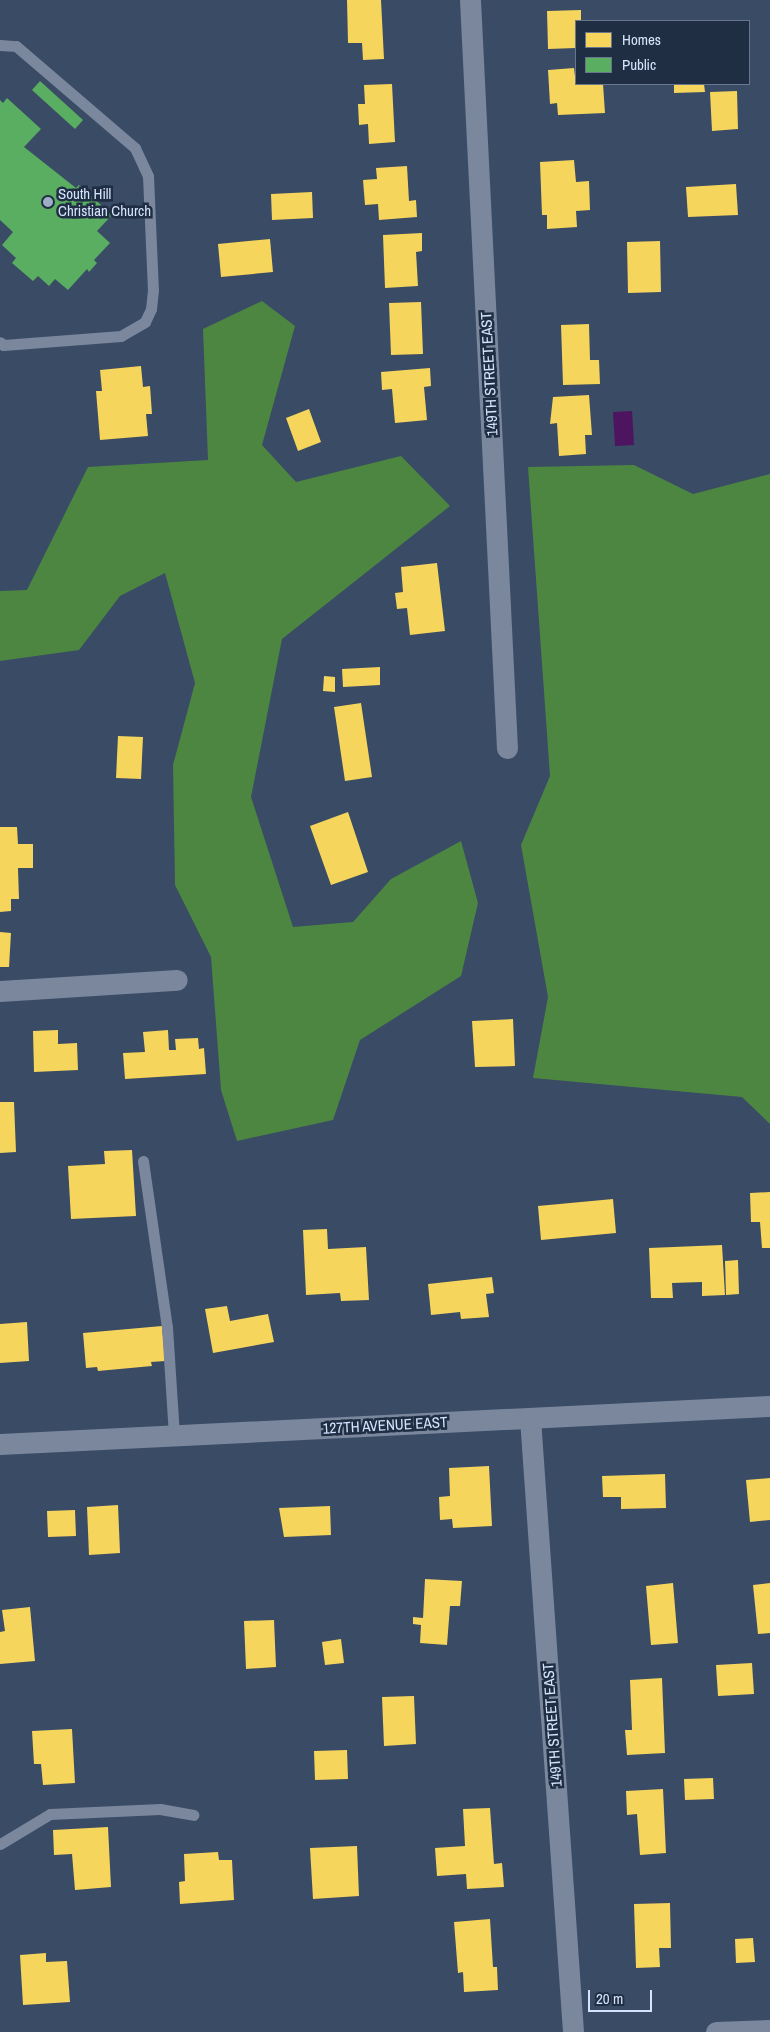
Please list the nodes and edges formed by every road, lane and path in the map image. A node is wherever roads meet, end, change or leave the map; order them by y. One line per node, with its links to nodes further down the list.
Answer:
1 (470, 0): 4 (street, 149TH STREET EAST)
2 (0, 45): 3 (lane)
3 (0, 342)
4 (507, 748)
5 (176, 980): 6 (street)
6 (0, 991)
7 (143, 1161): 10 (lane)
8 (770, 1406): 9 (street, 127TH AVENUE EAST)
9 (530, 1418): 10 (street, 127TH AVENUE EAST); 15 (street, 149TH STREET EAST)
10 (174, 1435): 11 (street, 127TH AVENUE EAST)
11 (0, 1444)
12 (193, 1815): 13 (lane)
13 (0, 1844)
14 (770, 2030): 16 (street)
15 (573, 2032)
16 (716, 2032)

